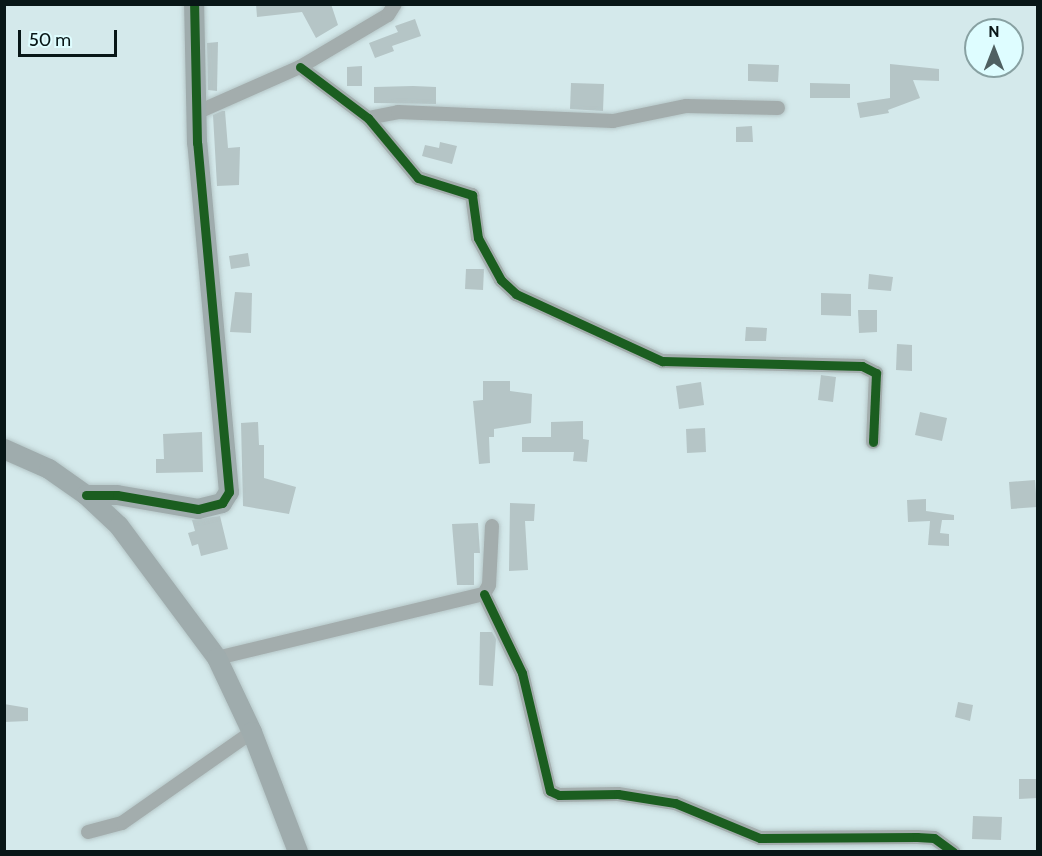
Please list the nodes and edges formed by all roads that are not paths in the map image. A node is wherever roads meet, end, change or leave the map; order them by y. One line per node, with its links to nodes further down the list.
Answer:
1 (194, 4): 5 (street)
2 (395, 4): 3 (street)
3 (300, 67): 5 (street); 6 (street)
4 (778, 108): 6 (street)
5 (198, 111): 9 (street)
6 (368, 118): 7 (street)
7 (873, 442)
8 (4, 449): 9 (street)
9 (86, 495): 12 (street)
10 (492, 526): 11 (street)
11 (484, 594): 12 (street); 16 (street)
12 (217, 658): 13 (street)
13 (252, 732): 14 (street); 15 (street)
14 (88, 832)
15 (298, 852)
16 (953, 852)

